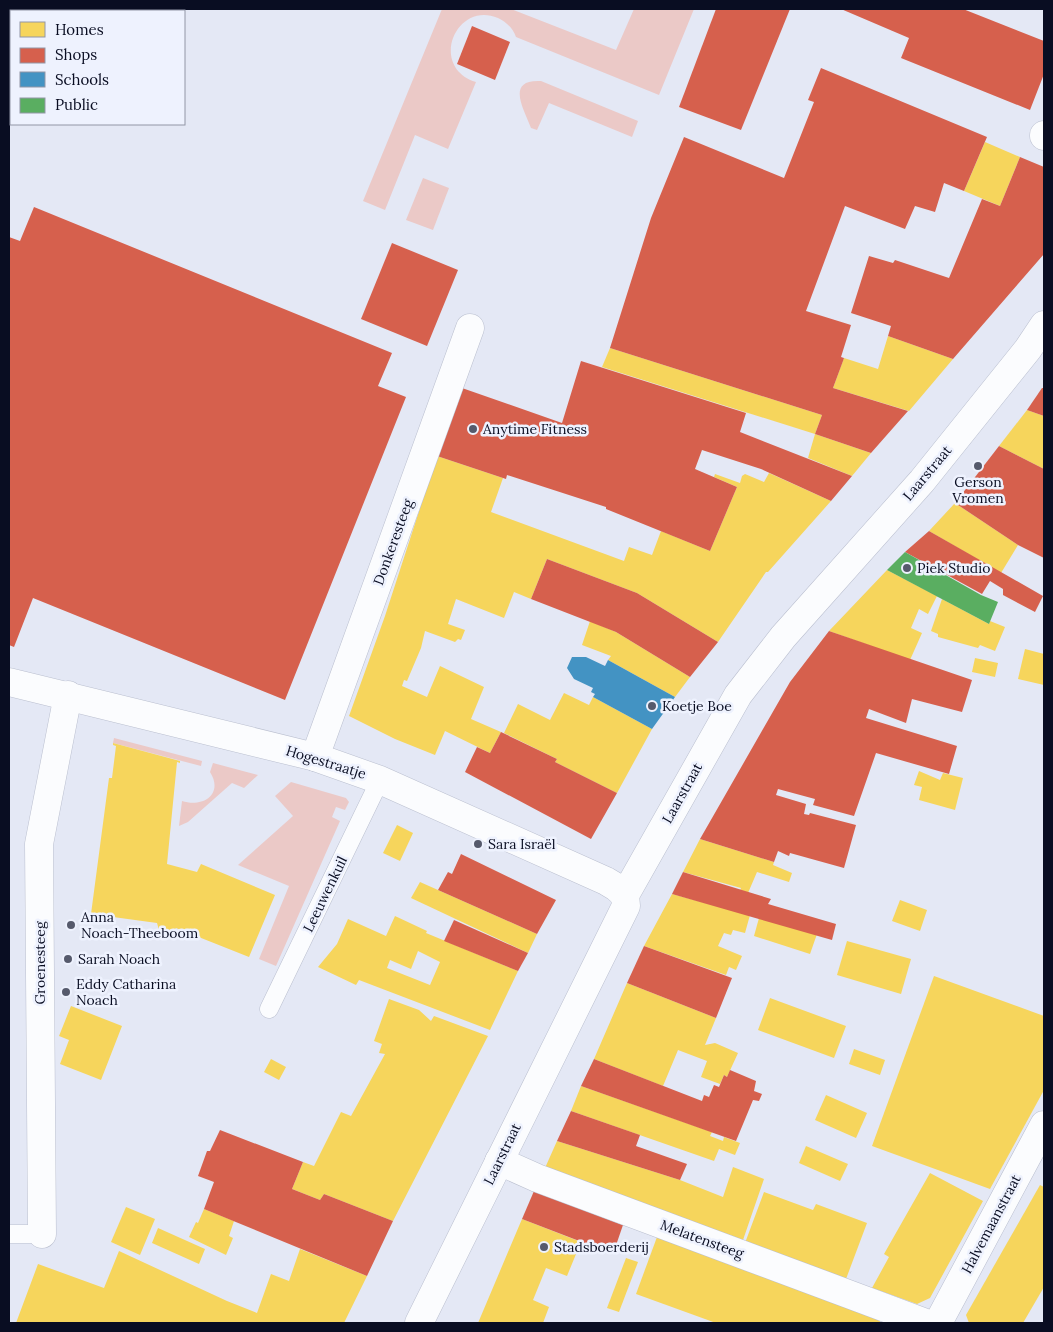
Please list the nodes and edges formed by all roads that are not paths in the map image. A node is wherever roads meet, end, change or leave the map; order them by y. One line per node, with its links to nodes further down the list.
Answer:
1 (1044, 325): 7 (street, Laarstraat)
2 (470, 328): 5 (street, Donkeresteeg)
3 (9, 682): 4 (street, Hogestraatje)
4 (68, 695): 5 (street, Hogestraatje); 12 (street, Groenesteeg)
5 (315, 757): 6 (street, Hogestraatje)
6 (380, 780): 7 (street, Hogestraatje); 8 (lane, Leeuwenkuil)
7 (615, 888): 10 (street, Laarstraat)
8 (269, 1009)
9 (1044, 1125): 15 (street, Halvemaanstraat)
10 (499, 1161): 13 (street, Melatensteeg); 14 (street, Laarstraat)
11 (9, 1234): 12 (lane)
12 (42, 1234)
13 (912, 1321)
14 (419, 1323)
15 (938, 1323)

